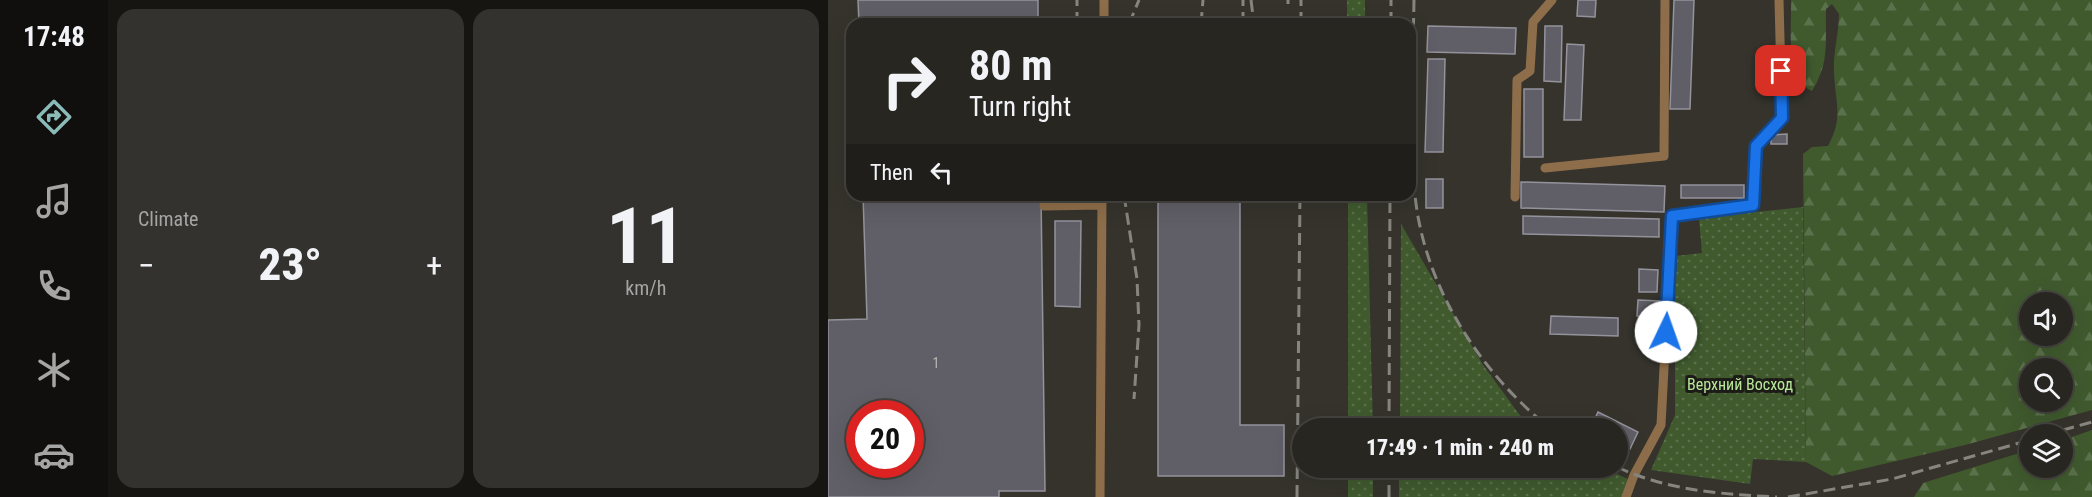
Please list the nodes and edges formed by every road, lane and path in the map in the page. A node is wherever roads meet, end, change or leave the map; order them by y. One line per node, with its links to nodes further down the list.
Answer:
1 (1104, 0): 5 (lane)
2 (1552, 0): 7 (lane)
3 (1665, 0): 6 (lane)
4 (1779, 0): 12 (lane)
5 (1104, 18)
6 (1545, 168)
7 (1515, 197)
8 (1102, 201): 9 (lane)
9 (1102, 205): 10 (lane); 11 (lane)
10 (1044, 206)
11 (1102, 496)
12 (1626, 497)

